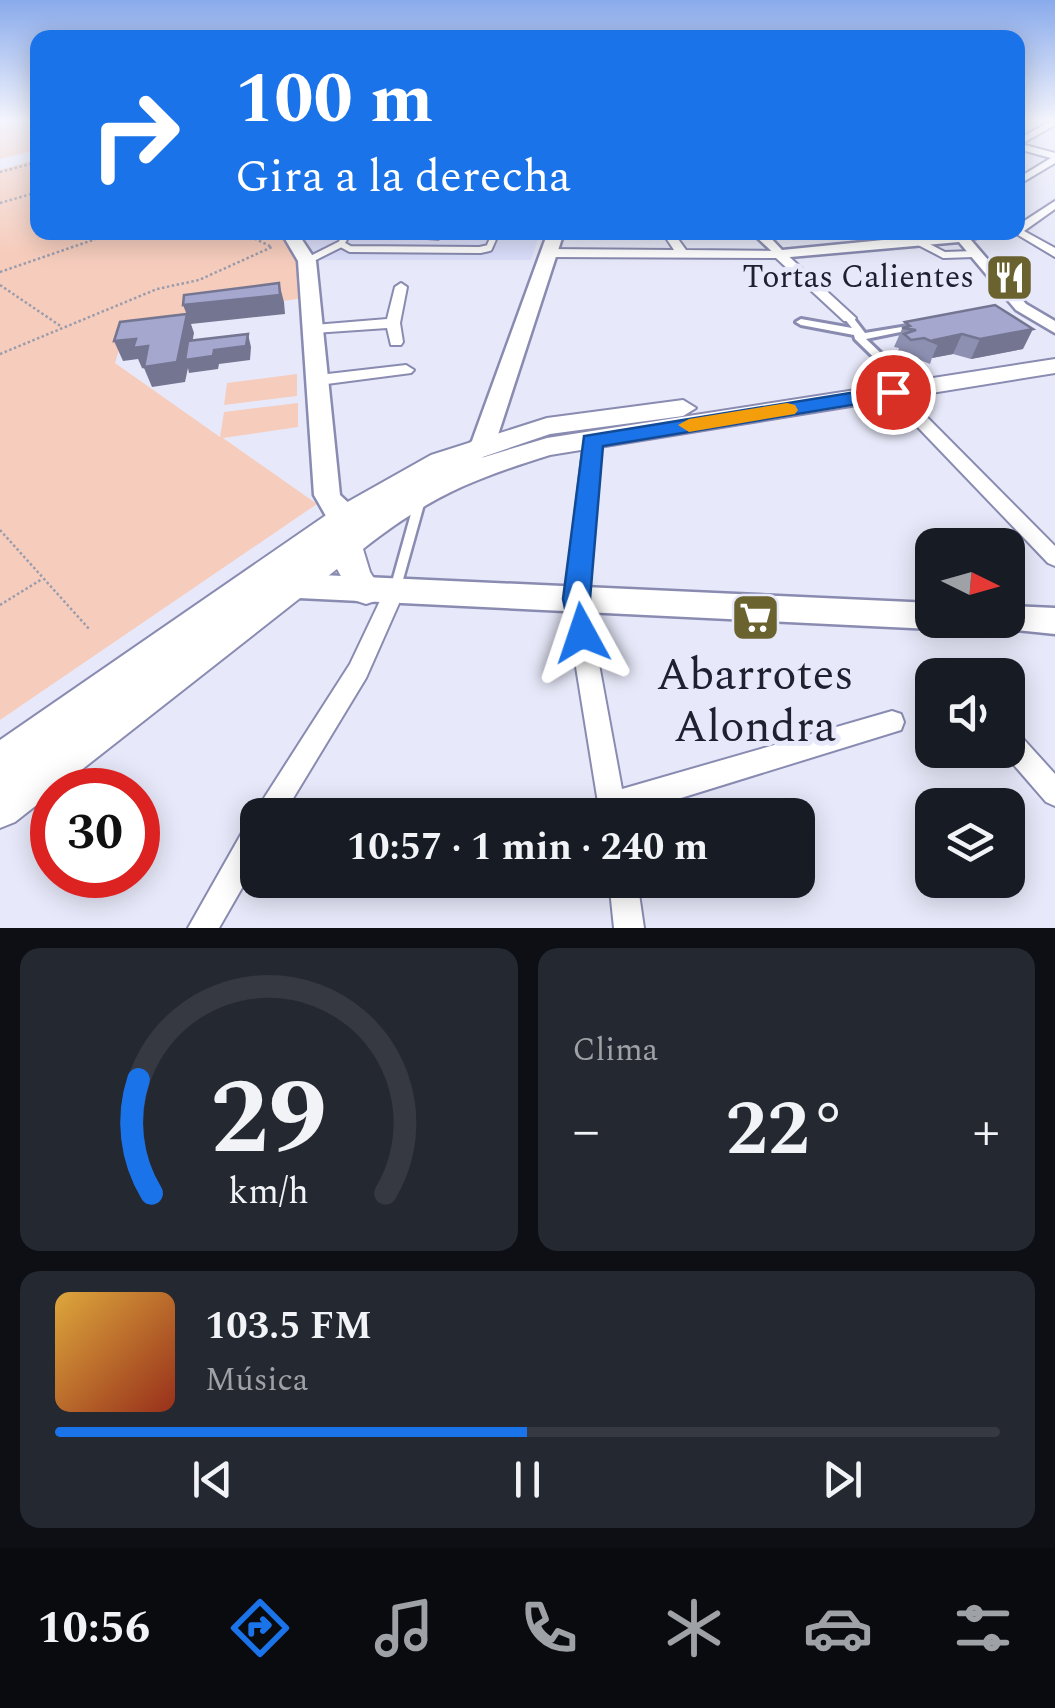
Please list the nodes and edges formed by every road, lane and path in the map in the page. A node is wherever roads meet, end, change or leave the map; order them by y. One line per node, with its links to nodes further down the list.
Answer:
1 (29, 164): 5 (path)
2 (1026, 164): 4 (street)
3 (1046, 164): 4 (street)
4 (1040, 168): 6 (street)
5 (0, 172)
6 (1025, 178)
7 (30, 194): 8 (path)
8 (0, 203)
9 (1055, 204): 10 (street)
10 (1025, 226)
11 (1025, 235): 25 (street)
12 (93, 240): 29 (path)
13 (258, 240): 38 (path)
14 (294, 240): 28 (main road)
15 (343, 240): 23 (lane)
16 (492, 240): 23 (lane)
17 (672, 240): 24 (street)
18 (765, 240): 26 (street)
19 (930, 240): 21 (street)
20 (963, 240): 27 (street)
21 (919, 242): 26 (street); 27 (lane)
22 (552, 243): 24 (street); 50 (main road)
23 (340, 244): 28 (lane)
24 (682, 253): 26 (street)
25 (1055, 253)
26 (779, 254): 33 (street)
27 (974, 254): 32 (street)
28 (308, 261): 40 (main road)
29 (0, 272)
30 (0, 284): 38 (path)
31 (400, 287): 36 (street)
32 (1014, 305): 34 (street); 39 (street)
33 (849, 318): 41 (street)
34 (1055, 319)
35 (800, 322): 41 (street)
36 (393, 323): 40 (street); 42 (street)
37 (931, 324): 41 (street)
38 (63, 328): 44 (path)
39 (1055, 328)
40 (314, 329): 47 (main road)
41 (859, 335): 48 (street)
42 (396, 342)
43 (1055, 353): 48 (main road)
44 (0, 354)
45 (1055, 366): 48 (main road)
46 (406, 370): 47 (street)
47 (319, 380): 53 (main road)
48 (898, 386): 49 (main road); 50 (main road); 54 (street)
49 (592, 441): 51 (main road); 59 (street)
50 (483, 444): 51 (main road); 53 (main road)
51 (432, 487): 53 (main road); 58 (lane)
52 (0, 530): 55 (path)
53 (352, 532): 56 (main road); 57 (main road); 58 (main road)
54 (1055, 558)
55 (44, 579): 60 (path); 64 (path)
56 (257, 580): 57 (main road); 67 (main road)
57 (292, 588): 58 (main road); 72 (main road)
58 (380, 592): 59 (main road); 69 (street)
59 (576, 599): 61 (main road); 70 (street)
60 (0, 605)
61 (915, 615)
62 (1025, 620): 63 (main road)
63 (1055, 621)
64 (90, 630)
65 (892, 722): 71 (street)
66 (1025, 759): 68 (street)
67 (0, 763)
68 (1055, 793)
69 (279, 798)
70 (610, 798)
71 (650, 798)
72 (0, 806)
73 (240, 863): 75 (street)
74 (625, 898): 76 (street)
75 (203, 928)
76 (629, 928)

